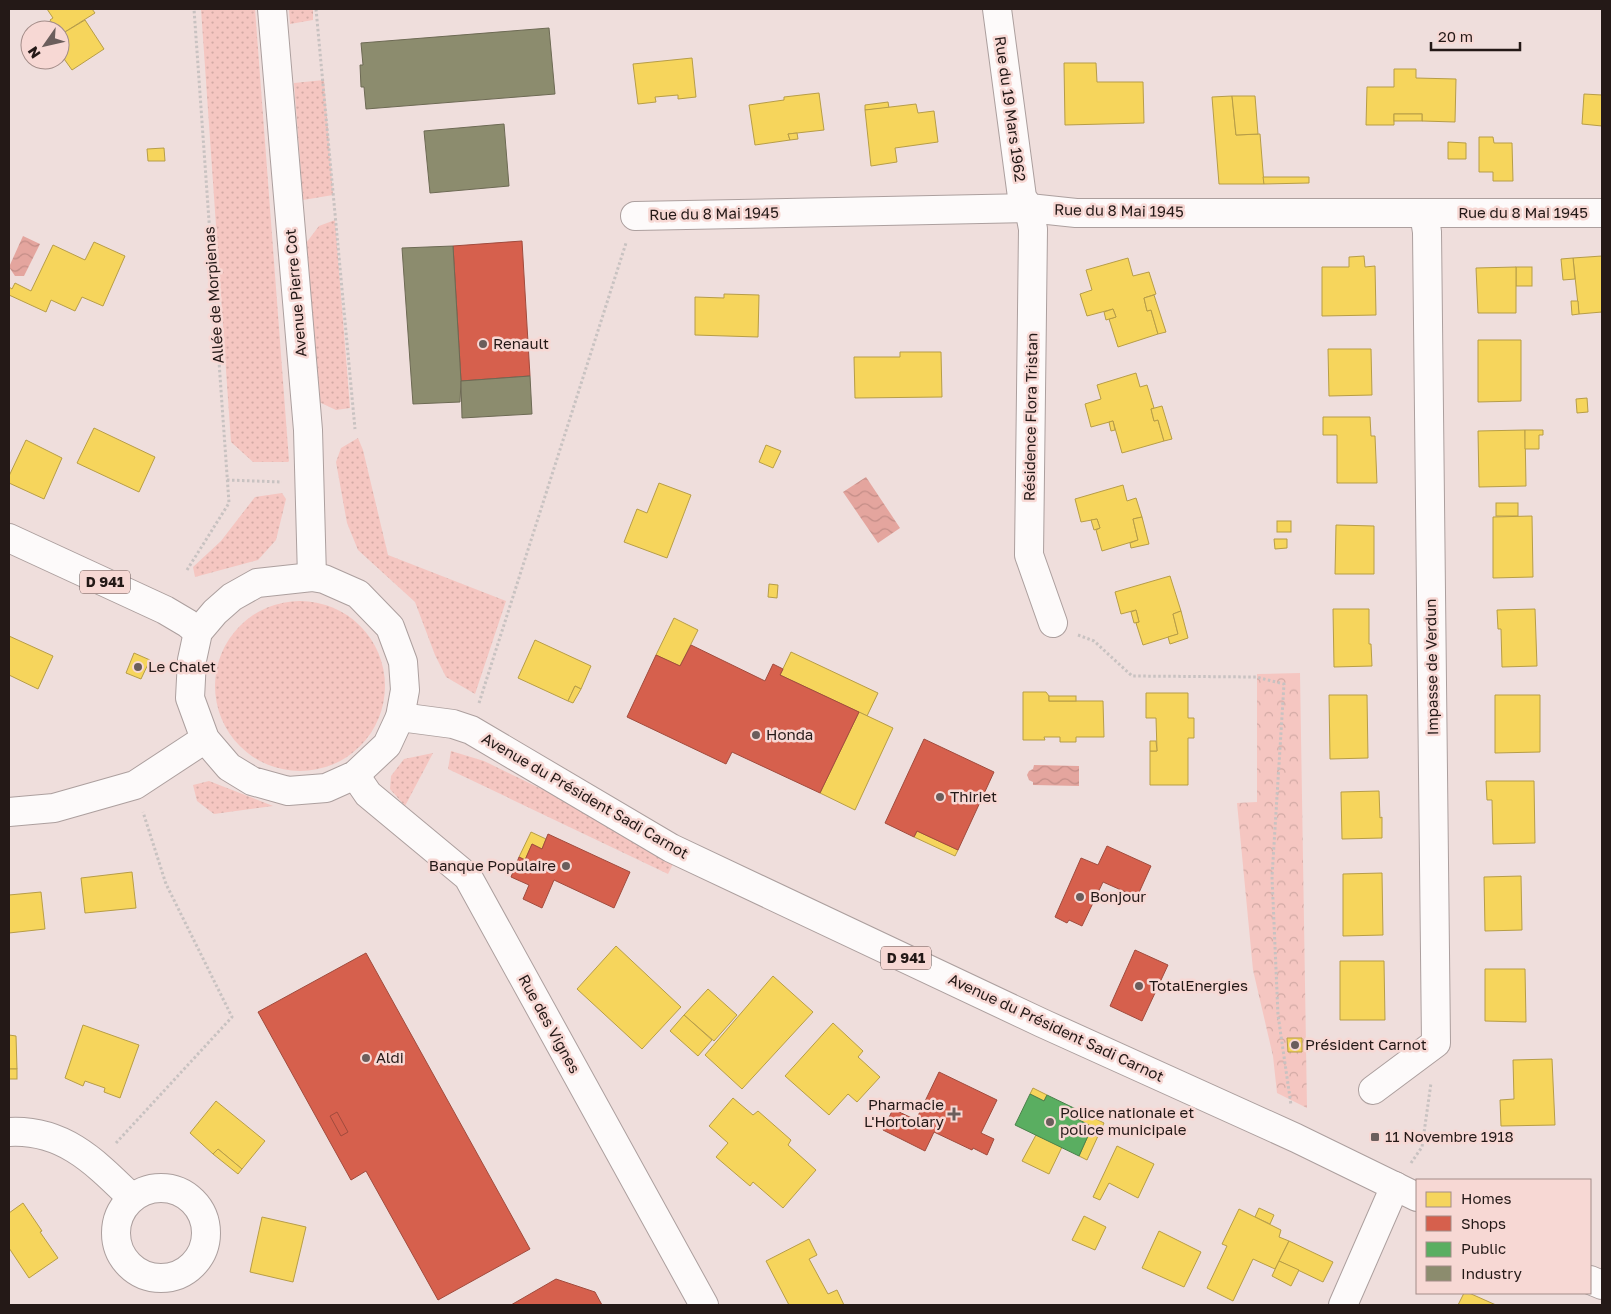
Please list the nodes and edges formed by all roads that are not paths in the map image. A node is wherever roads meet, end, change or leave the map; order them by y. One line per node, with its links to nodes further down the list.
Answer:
1 (272, 9): 8 (street, Avenue Pierre Cot)
2 (996, 9): 3 (street, Rue du 19 Mars 1962)
3 (1029, 208): 4 (street, Rue du 8 Mai 1945); 6 (street, Rue du 8 Mai 1945); 9 (street, Résidence Flora Tristan)
4 (1424, 213): 5 (street, Rue du 8 Mai 1945); 15 (street, Impasse de Verdun)
5 (1602, 213)
6 (635, 216)
7 (9, 538): 10 (street, D 941)
8 (312, 577): 10 (street); 11 (street)
9 (1052, 623)
10 (198, 632): 12 (street)
11 (400, 717): 13 (street); 17 (street, Avenue du Président Sadi Carnot / D 941)
12 (205, 739): 13 (street); 14 (street)
13 (355, 775): 19 (street, Rue des Vignes)
14 (9, 812)
15 (1373, 1090)
16 (9, 1132): 18 (street)
17 (1406, 1191): 20 (street)
18 (132, 1198)
19 (704, 1305)
20 (1343, 1305)

